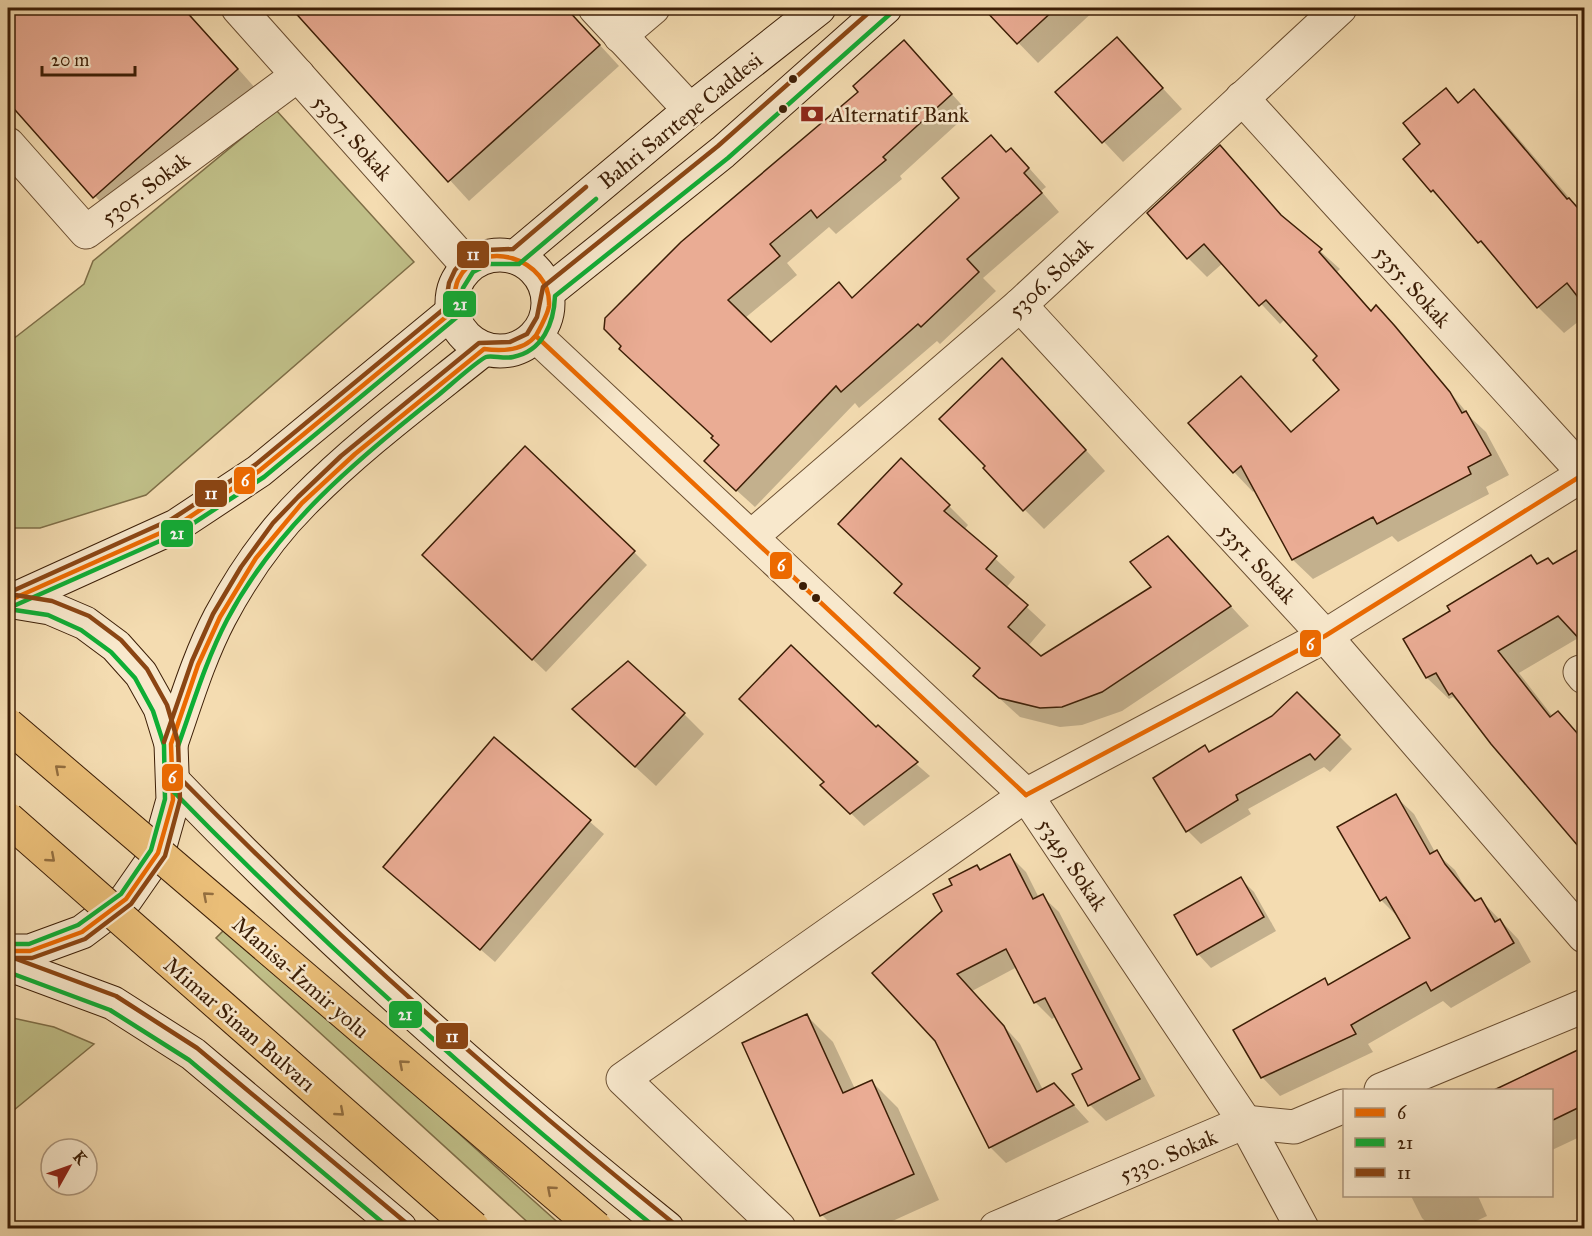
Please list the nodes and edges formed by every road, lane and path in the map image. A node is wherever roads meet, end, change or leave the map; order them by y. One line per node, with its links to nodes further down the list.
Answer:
1 (238, 8): 8 (street, 5307. Sokak)
2 (595, 8): 7 (street)
3 (653, 8): 7 (street)
4 (819, 8): 10 (street, Bahri Sarıtepe Caddesi)
5 (885, 8): 14 (street)
6 (1340, 8): 9 (street, 5306. Sokak)
7 (620, 36): 10 (street)
8 (298, 75): 11 (street, 5305. Sokak); 13 (street, 5307. Sokak)
9 (1242, 98): 15 (street, 5306. Sokak); 19 (street, 5355. Sokak)
10 (690, 110): 12 (street, Bahri Sarıtepe Caddesi)
11 (8, 144)
12 (515, 256): 13 (street); 14 (street)
13 (468, 266): 16 (street)
14 (548, 292): 17 (street)
15 (1020, 305): 20 (street, 5306. Sokak); 22 (street, 5351. Sokak)
16 (452, 312): 18 (street); 21 (street)
17 (536, 336): 18 (street); 20 (street, 5349. Sokak)
18 (484, 349): 24 (street)
19 (1584, 474): 22 (street)
20 (751, 537): 26 (street, 5349. Sokak)
21 (10, 600): 24 (street)
22 (1325, 636): 26 (street); 28 (street, 5351. Sokak)
23 (8, 724): 37 (highway, Manisa-İzmir yolu, one-way to 23, bridge)
24 (171, 744): 25 (street)
25 (173, 781): 29 (street); 38 (street)
26 (1026, 795): 34 (street, 5349. Sokak); 39 (street)
27 (8, 819): 36 (highway, Mimar Sinan Bulvarı, one-way to 36, bridge)
28 (1584, 936)
29 (8, 951)
30 (8, 964): 35 (street)
31 (1584, 1006): 32 (street)
32 (1384, 1089)
33 (1343, 1106): 34 (street, 5330. Sokak)
34 (1245, 1122): 40 (street, 5330. Sokak); 41 (street, 5349. Sokak)
35 (400, 1228)
36 (473, 1228)
37 (596, 1228)
38 (667, 1228)
39 (779, 1228)
40 (996, 1228)
41 (1302, 1228)

